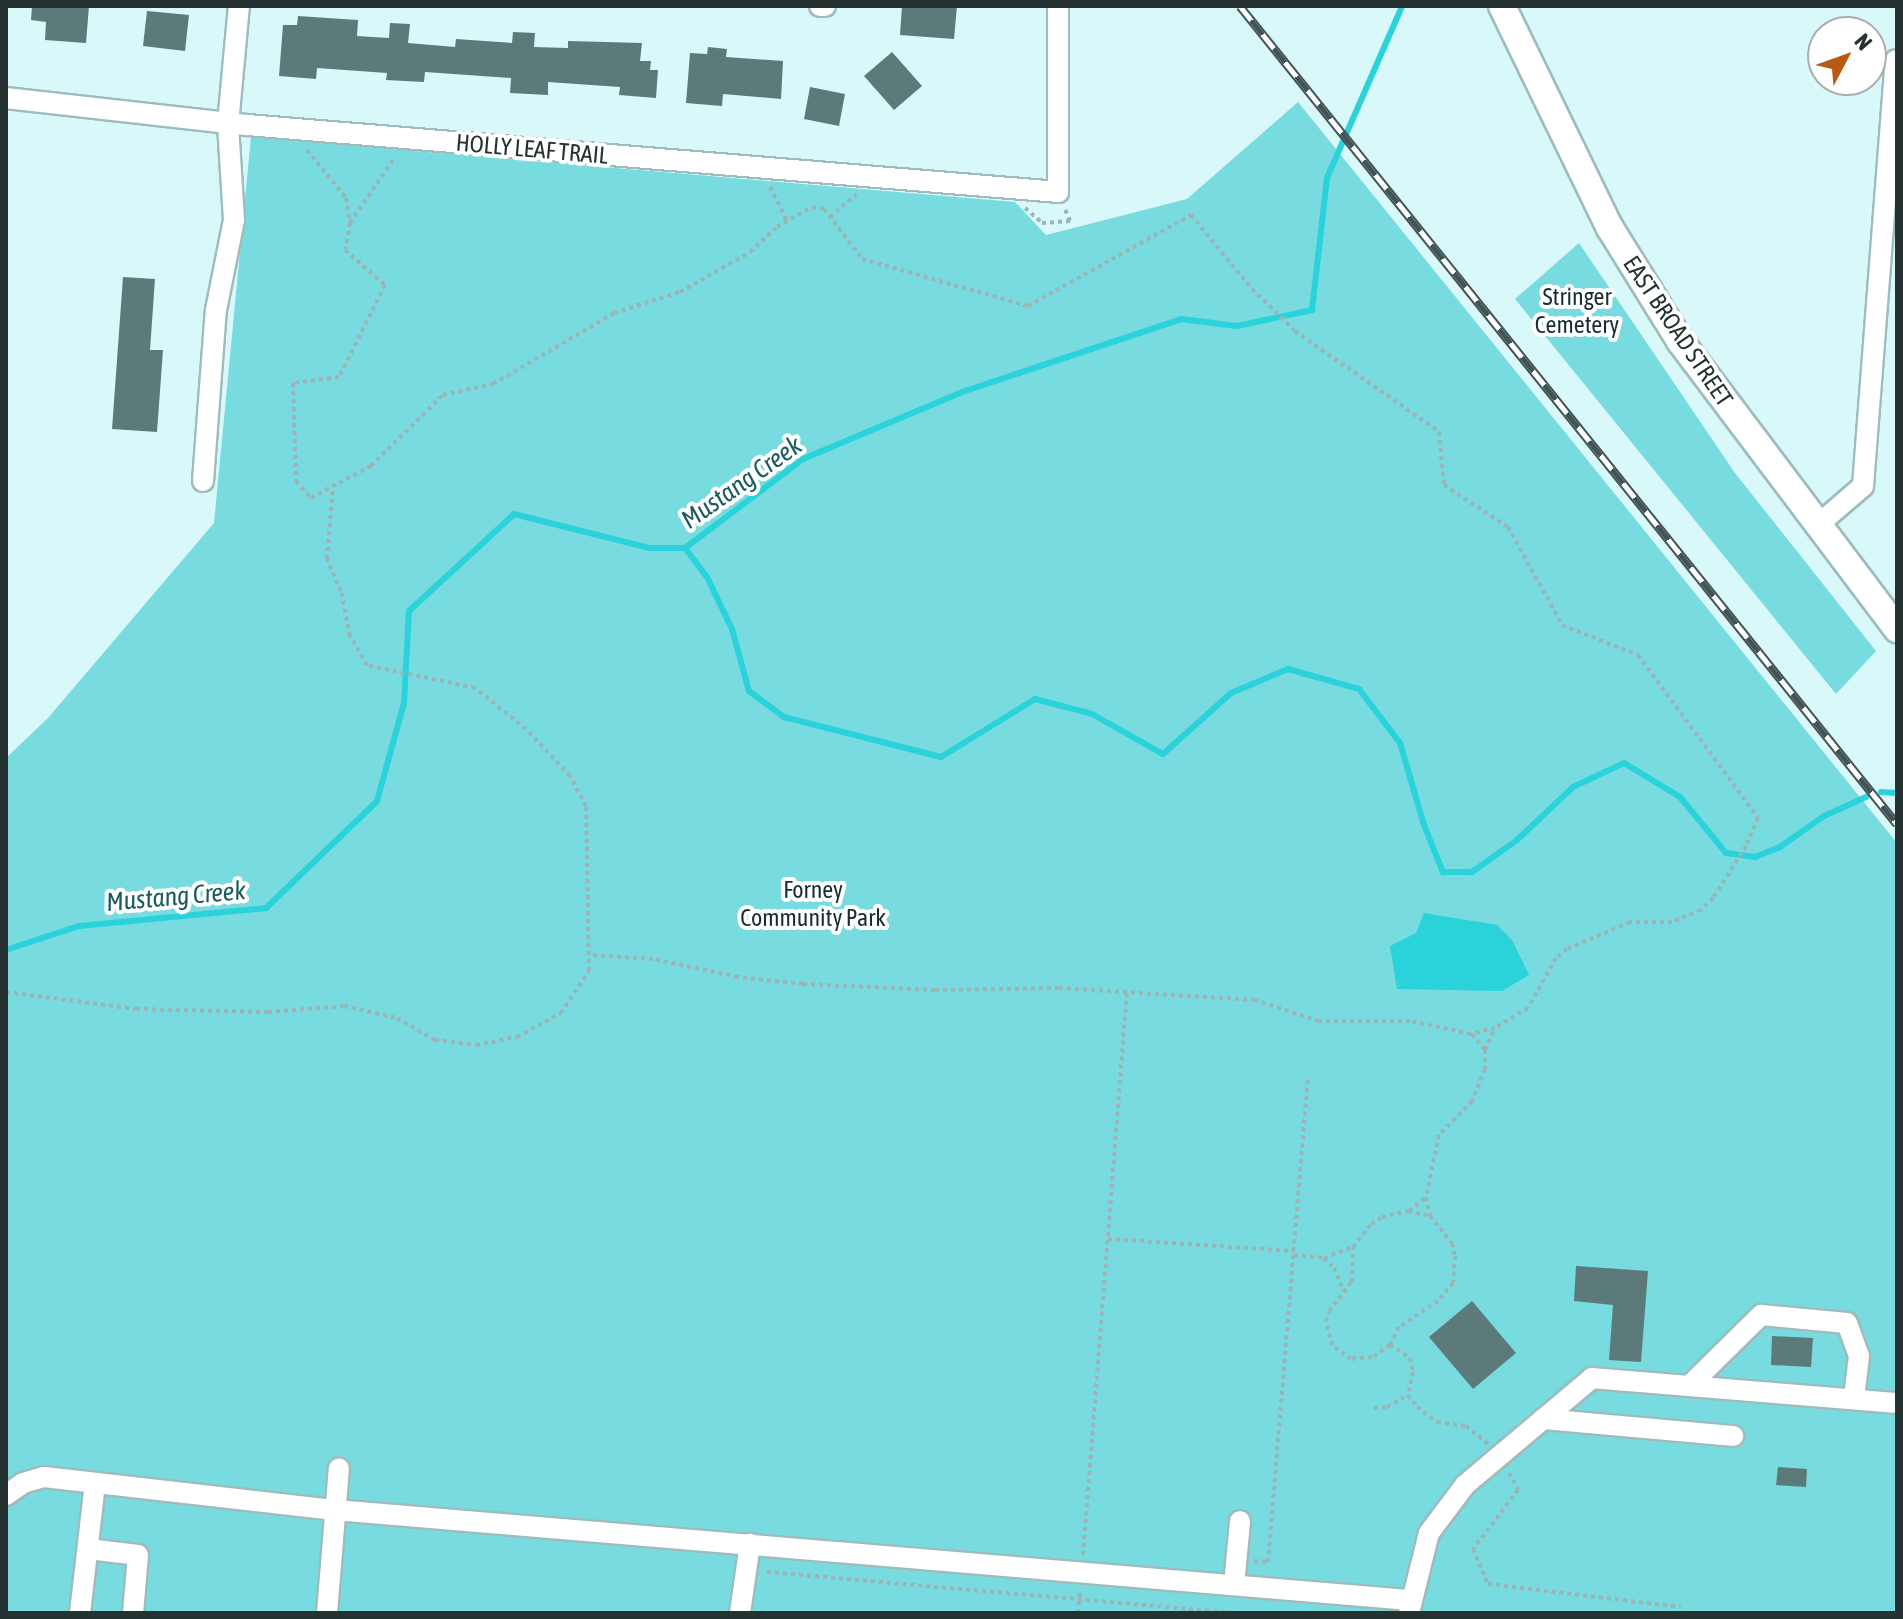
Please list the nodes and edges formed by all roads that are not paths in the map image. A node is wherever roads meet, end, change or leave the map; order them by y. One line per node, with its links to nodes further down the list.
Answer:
1 (239, 6): 6 (street)
2 (1058, 6): 6 (street, HOLLY LEAF TRAIL)
3 (1502, 6): 8 (main road, EAST BROAD STREET)
4 (1896, 60): 8 (street)
5 (6, 98): 6 (street, HOLLY LEAF TRAIL)
6 (228, 124): 7 (street)
7 (203, 481)
8 (1819, 524): 9 (main road, EAST BROAD STREET)
9 (1897, 629)
10 (1690, 1385): 11 (street); 11 (street); 13 (street)
11 (1854, 1398): 12 (street)
12 (1897, 1403)
13 (1543, 1419): 14 (street); 23 (street)
14 (1733, 1436)
15 (339, 1468): 18 (street)
16 (95, 1484): 17 (street); 18 (street); 21 (street)
17 (6, 1495)
18 (335, 1510): 20 (street); 26 (street)
19 (1240, 1521): 22 (street)
20 (750, 1544): 22 (street); 27 (street)
21 (88, 1549): 24 (street); 25 (street)
22 (1234, 1585): 23 (street)
23 (1410, 1607)
24 (80, 1613)
25 (133, 1613)
26 (327, 1613)
27 (740, 1613)

